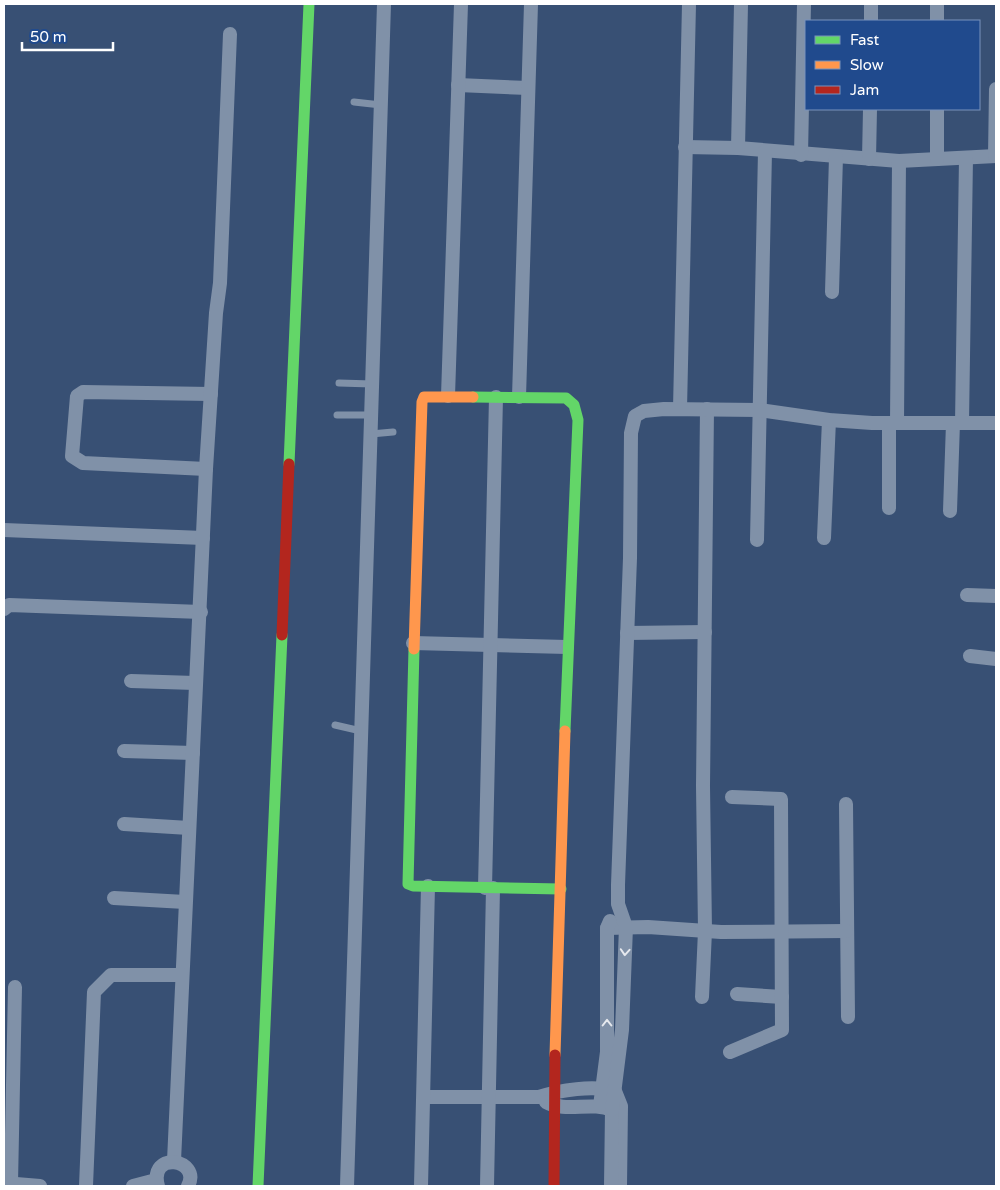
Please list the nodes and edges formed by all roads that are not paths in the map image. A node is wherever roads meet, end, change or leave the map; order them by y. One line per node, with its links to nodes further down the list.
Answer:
1 (310, 4): 110 (street)
2 (384, 4): 18 (street)
3 (461, 4): 13 (street)
4 (531, 4): 14 (street)
5 (689, 4): 21 (street)
6 (741, 4): 22 (street)
7 (804, 4): 24 (street)
8 (871, 4): 10 (street)
9 (937, 4): 11 (street)
10 (871, 20)
11 (937, 20)
12 (230, 34): 34 (street)
13 (458, 85): 14 (street); 35 (street)
14 (528, 88): 37 (street)
15 (996, 90): 16 (street)
16 (996, 94): 25 (street)
17 (354, 102): 18 (lane)
18 (381, 104): 33 (street)
19 (870, 110): 28 (street)
20 (937, 110): 29 (street)
21 (685, 147): 22 (street); 38 (street)
22 (738, 148): 23 (street)
23 (765, 151): 24 (street); 40 (street)
24 (801, 154): 26 (street)
25 (996, 156): 27 (street)
26 (836, 157): 28 (street); 31 (street)
27 (966, 158): 29 (street); 44 (street)
28 (869, 159): 30 (street)
29 (937, 159): 30 (street)
30 (899, 161): 46 (street)
31 (832, 292)
32 (339, 383): 33 (lane)
33 (372, 384): 42 (street)
34 (211, 394): 49 (street); 49 (street)
35 (448, 396): 36 (street); 62 (street)
36 (496, 396): 37 (street); 63 (street)
37 (519, 397): 64 (street)
38 (680, 409): 39 (street); 61 (street)
39 (707, 410): 40 (street); 60 (street)
40 (759, 410): 43 (street); 55 (street)
41 (337, 414): 42 (lane)
42 (372, 415): 48 (street)
43 (829, 420): 46 (street); 54 (street)
44 (957, 423): 45 (street); 46 (street); 51 (street)
45 (996, 423)
46 (893, 424): 50 (street)
47 (393, 432): 48 (lane)
48 (371, 434): 70 (street)
49 (206, 470): 53 (street)
50 (889, 508)
51 (950, 512)
52 (4, 530): 53 (street)
53 (203, 538): 59 (street)
54 (824, 538)
55 (757, 540)
56 (967, 595): 57 (street)
57 (996, 596)
58 (4, 609): 59 (street)
59 (201, 612): 68 (street)
60 (705, 632): 61 (street); 85 (street)
61 (627, 633): 82 (street)
62 (413, 643): 63 (street); 77 (street)
63 (490, 646): 64 (street); 78 (street)
64 (567, 647): 79 (street)
65 (970, 656): 66 (street)
66 (996, 660)
67 (131, 681): 68 (street)
68 (195, 683): 72 (street)
69 (335, 725): 70 (lane)
70 (362, 731): 111 (street)
71 (124, 751): 72 (street)
72 (193, 753): 76 (street)
73 (732, 796): 86 (street)
74 (846, 804): 87 (street)
75 (124, 824): 76 (street)
76 (189, 828): 81 (street)
77 (428, 886): 78 (street); 98 (street)
78 (489, 888): 79 (street); 99 (street)
79 (561, 889): 97 (street)
80 (114, 898): 81 (street)
81 (185, 902): 88 (street)
82 (618, 904): 83 (street); 84 (street)
83 (626, 927): 84 (street); 85 (street); 94 (street, one-way to 94)
84 (607, 928): 94 (street, one-way to 84)
85 (705, 931): 86 (street); 92 (street)
86 (782, 931): 87 (street); 91 (street)
87 (846, 931): 93 (street)
88 (182, 975): 103 (street); 107 (street)
89 (14, 987): 104 (street)
90 (737, 994): 91 (street)
91 (782, 996): 95 (street)
92 (702, 997)
93 (848, 1017)
94 (614, 1051): 96 (street)
95 (730, 1052)
96 (609, 1090): 97 (street); 102 (street); 116 (street)
97 (554, 1092): 100 (street); 101 (street)
98 (425, 1096): 99 (street); 112 (street)
99 (489, 1097): 100 (street); 113 (street)
100 (539, 1097): 101 (street)
101 (554, 1106): 102 (street); 114 (street)
102 (606, 1108): 115 (street)
103 (174, 1162): 105 (street); 109 (street)
104 (7, 1183): 106 (street)
105 (157, 1183): 108 (street)
106 (40, 1186)
107 (86, 1186)
108 (133, 1186)
109 (188, 1186)
110 (258, 1186)
111 (347, 1186)
112 (421, 1186)
113 (486, 1186)
114 (554, 1186)
115 (611, 1186)
116 (620, 1186)

